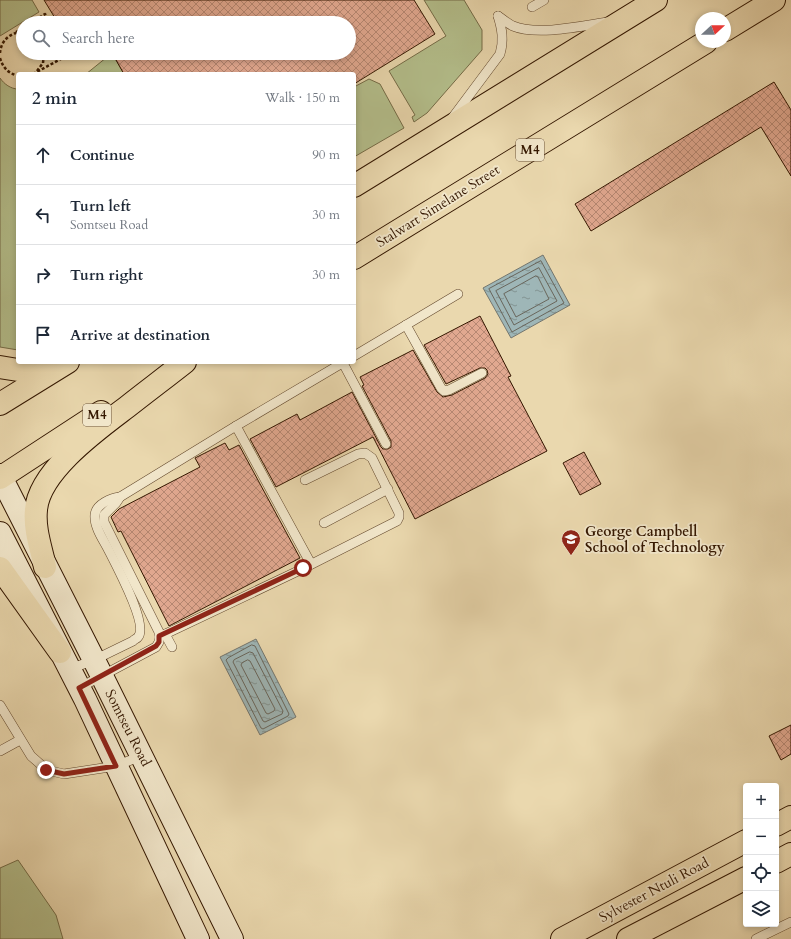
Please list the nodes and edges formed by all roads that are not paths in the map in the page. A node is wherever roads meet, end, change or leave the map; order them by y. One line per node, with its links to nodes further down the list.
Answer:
1 (544, 0): 4 (lane)
2 (656, 0): 5 (main road)
3 (774, 0): 6 (main road)
4 (532, 7)
5 (624, 19): 8 (main road); 8 (lane)
6 (731, 26)
7 (696, 48): 10 (main road, Stalwart Simelane Street / M4)
8 (443, 131): 9 (main road)
9 (356, 185)
10 (356, 257)
11 (458, 294): 12 (lane)
12 (406, 325): 13 (lane); 21 (lane)
13 (356, 355)
14 (58, 364): 20 (main road)
15 (65, 364): 22 (main road)
16 (182, 364): 25 (main road, M4)
17 (182, 364): 31 (main road)
18 (341, 364): 23 (lane)
19 (345, 364): 24 (lane)
20 (0, 367)
21 (482, 373)
22 (0, 404)
23 (236, 426): 30 (lane); 33 (lane)
24 (386, 444)
25 (0, 477): 31 (main road, Somtseu Road)
26 (305, 480): 27 (lane)
27 (388, 489): 28 (lane); 30 (lane)
28 (324, 523)
29 (0, 533): 36 (main road, Somtseu Road)
30 (311, 564): 34 (lane)
31 (45, 566): 37 (main road, Somtseu Road)
32 (0, 568): 36 (main road)
33 (126, 576): 34 (lane); 37 (lane)
34 (162, 635): 35 (lane); 37 (lane)
35 (172, 647)
36 (64, 661): 37 (lane); 38 (main road, Somtseu Road)
37 (98, 668): 38 (lane); 42 (main road, Somtseu Road)
38 (79, 688): 43 (main road, Somtseu Road)
39 (0, 704): 40 (lane)
40 (20, 740): 41 (lane); 43 (lane)
41 (0, 751)
42 (141, 756): 43 (lane); 52 (main road, Somtseu Road)
43 (116, 766): 51 (main road, Somtseu Road)
44 (791, 817): 45 (main road)
45 (779, 823)
46 (743, 843): 53 (main road, Sylvester Ntuli Road)
47 (791, 854): 48 (main road)
48 (779, 860)
49 (743, 880): 54 (main road)
50 (791, 922): 55 (lane)
51 (198, 939)
52 (232, 939)
53 (562, 939)
54 (628, 939)
55 (756, 939)

